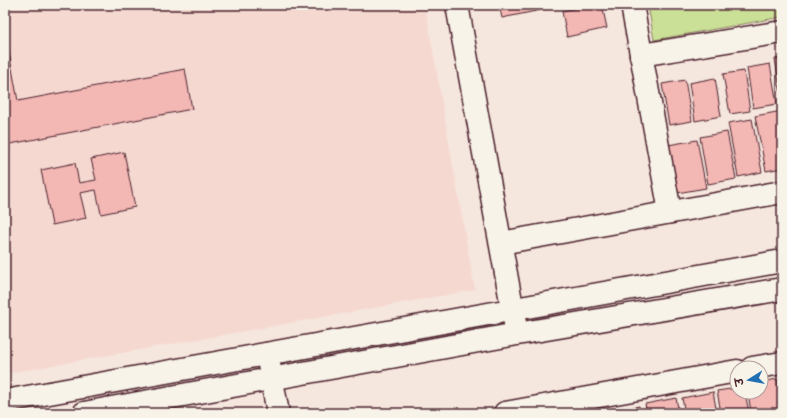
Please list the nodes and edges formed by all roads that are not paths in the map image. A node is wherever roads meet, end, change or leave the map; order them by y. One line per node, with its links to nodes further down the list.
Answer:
1 (457, 5): 7 (street)
2 (632, 5): 4 (street)
3 (782, 32): 4 (street)
4 (641, 55): 6 (street)
5 (782, 192): 6 (street)
6 (670, 212): 7 (street)
7 (500, 243): 10 (street)
8 (782, 261): 10 (street)
9 (782, 288): 11 (street)
10 (512, 310): 11 (street); 12 (street)
11 (517, 334): 16 (street)
12 (268, 354): 16 (street); 17 (street)
13 (782, 362): 14 (street)
14 (769, 365)
15 (729, 373): 18 (street)
16 (272, 379): 19 (street); 20 (street)
17 (5, 401)
18 (573, 407): 21 (street)
19 (84, 413)
20 (278, 413)
21 (505, 413)

